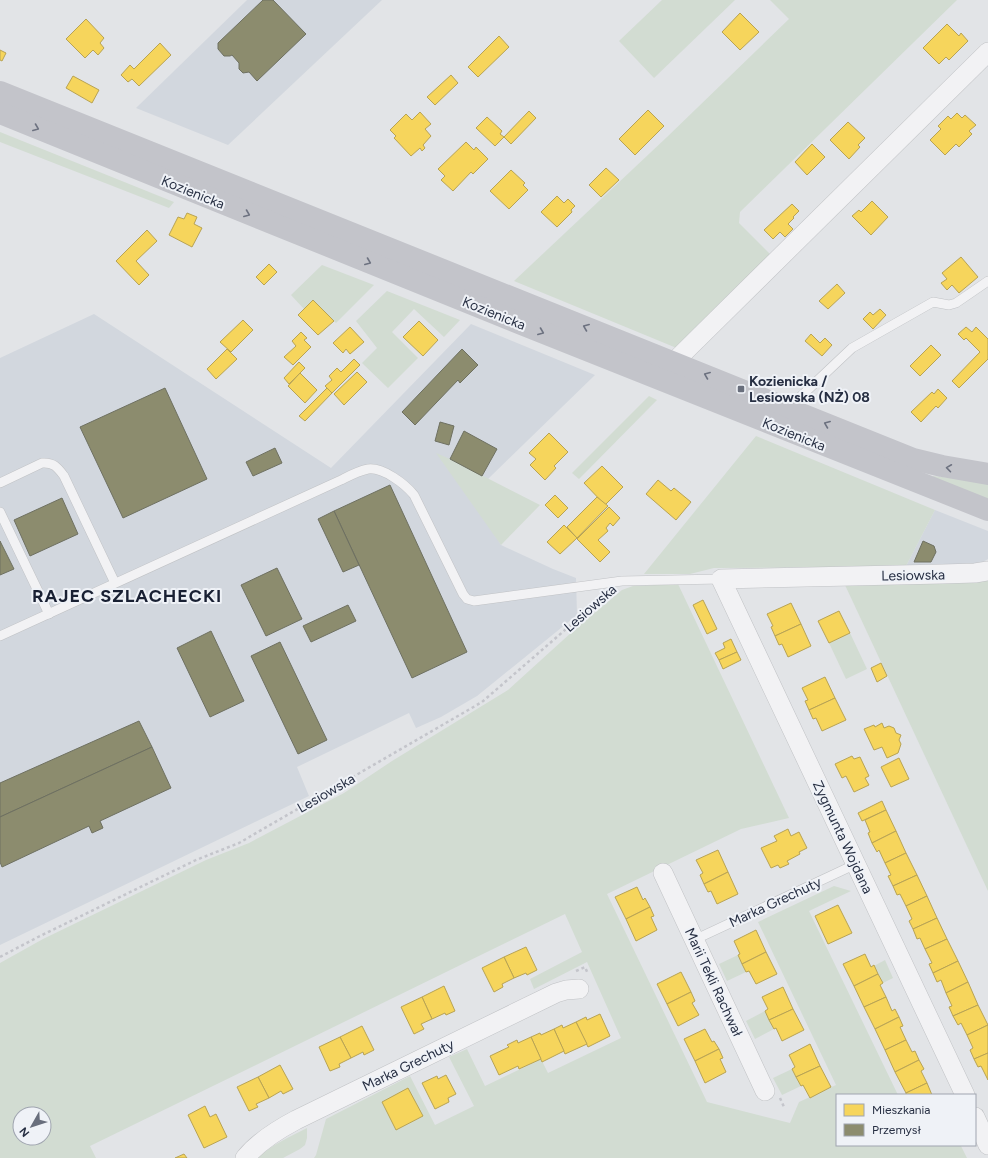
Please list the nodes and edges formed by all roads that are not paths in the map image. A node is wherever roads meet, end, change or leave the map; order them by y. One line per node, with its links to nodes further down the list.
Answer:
1 (988, 52): 5 (street)
2 (0, 92): 5 (main road, Kozienicka, one-way to 2)
3 (0, 114): 9 (main road, Kozienicka, one-way to 9)
4 (988, 281): 6 (lane)
5 (674, 362): 6 (main road, Kozienicka, one-way to 5)
6 (790, 409): 7 (main road, Kozienicka, one-way to 6)
7 (988, 474)
8 (0, 483): 13 (lane)
9 (988, 510)
10 (0, 512): 14 (lane)
11 (988, 571): 12 (street, Lesiowska)
12 (722, 579): 13 (lane, Lesiowska); 16 (street, Zygmunta Wojdana)
13 (115, 583): 14 (lane)
14 (49, 614): 15 (lane)
15 (0, 636)
16 (856, 864): 18 (lane, Marka Grechuty); 21 (street, Zygmunta Wojdana)
17 (663, 873): 18 (street, Marii Tekli Rachwał)
18 (694, 940): 20 (street, Marii Tekli Rachwał)
19 (579, 989): 24 (street, Marka Grechuty)
20 (772, 1092)
21 (964, 1094)
22 (976, 1119): 23 (street)
23 (988, 1145)
24 (245, 1158)

